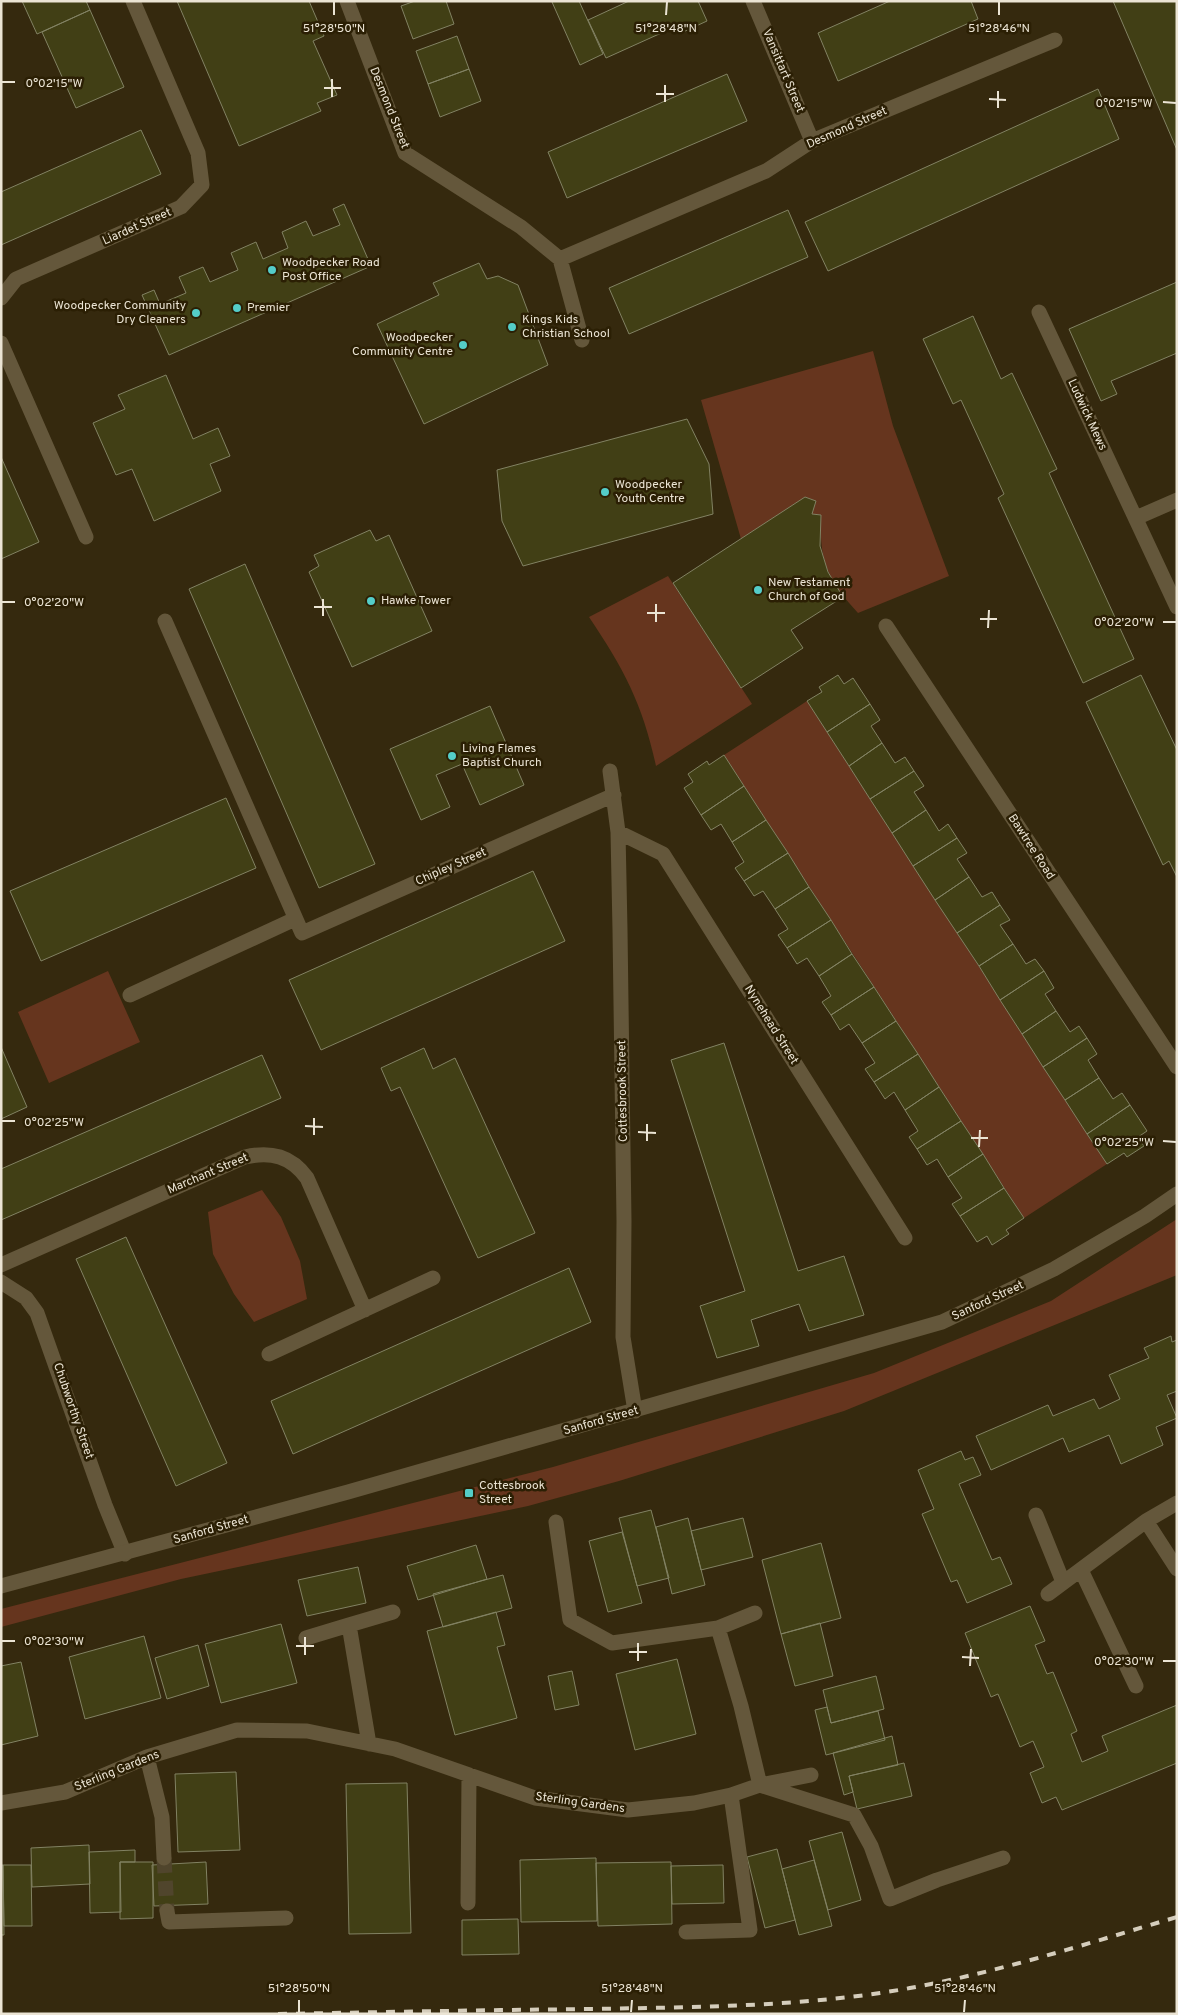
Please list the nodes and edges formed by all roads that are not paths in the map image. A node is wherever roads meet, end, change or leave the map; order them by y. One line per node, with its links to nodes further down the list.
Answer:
1 (133, 1): 7 (street, Liardet Street)
2 (347, 1): 6 (street, Desmond Street)
3 (753, 1): 5 (street, Vansittart Street)
4 (1055, 40): 5 (street, Desmond Street)
5 (812, 141): 6 (street, Desmond Street)
6 (560, 259): 9 (street)
7 (1, 298)
8 (1039, 312): 12 (street, Ludwick Mews)
9 (582, 340)
10 (1, 343): 13 (street)
11 (1177, 500): 12 (street)
12 (1136, 518): 14 (street, Ludwick Mews)
13 (86, 537)
14 (1177, 607)
15 (164, 621): 20 (street)
16 (886, 626): 22 (street, Bawtree Road)
17 (610, 771): 18 (street, Cottesbrook Street)
18 (614, 795): 19 (street, Cottesbrook Street); 20 (street, Chipley Street)
19 (618, 832): 24 (street, Nynehead Street); 30 (street, Cottesbrook Street)
20 (295, 919): 21 (street)
21 (130, 995)
22 (1177, 1067)
23 (1177, 1194): 30 (street, Sanford Street)
24 (905, 1238)
25 (1, 1265): 28 (street, Marchant Street)
26 (433, 1278): 28 (street)
27 (1, 1282): 35 (street, Chubworthy Street)
28 (365, 1310): 29 (street)
29 (269, 1354)
30 (635, 1411): 35 (street, Sanford Street)
31 (1177, 1503): 33 (street)
32 (1036, 1515): 38 (street)
33 (1146, 1521): 36 (street); 37 (street)
34 (556, 1522): 44 (street)
35 (125, 1554): 39 (street, Sanford Street)
36 (1177, 1569)
37 (1081, 1570): 38 (street); 46 (street)
38 (1063, 1582): 40 (street)
39 (1, 1586)
40 (1048, 1594)
41 (393, 1612): 43 (street)
42 (755, 1613): 44 (street)
43 (350, 1625): 45 (street); 47 (street)
44 (718, 1628): 51 (street)
45 (306, 1638)
46 (1136, 1686)
47 (369, 1744): 48 (street, Sterling Gardens); 49 (street, Sterling Gardens)
48 (146, 1758): 53 (street, Sterling Gardens); 54 (street)
49 (469, 1775): 52 (street, Sterling Gardens); 56 (street)
50 (810, 1775): 51 (street, Sterling Gardens)
51 (760, 1785): 52 (street, Sterling Gardens); 55 (street)
52 (730, 1795): 59 (street)
53 (1, 1803)
54 (164, 1858)
55 (1003, 1858)
56 (468, 1903)
57 (167, 1911): 58 (street)
58 (286, 1918)
59 (686, 1932)

